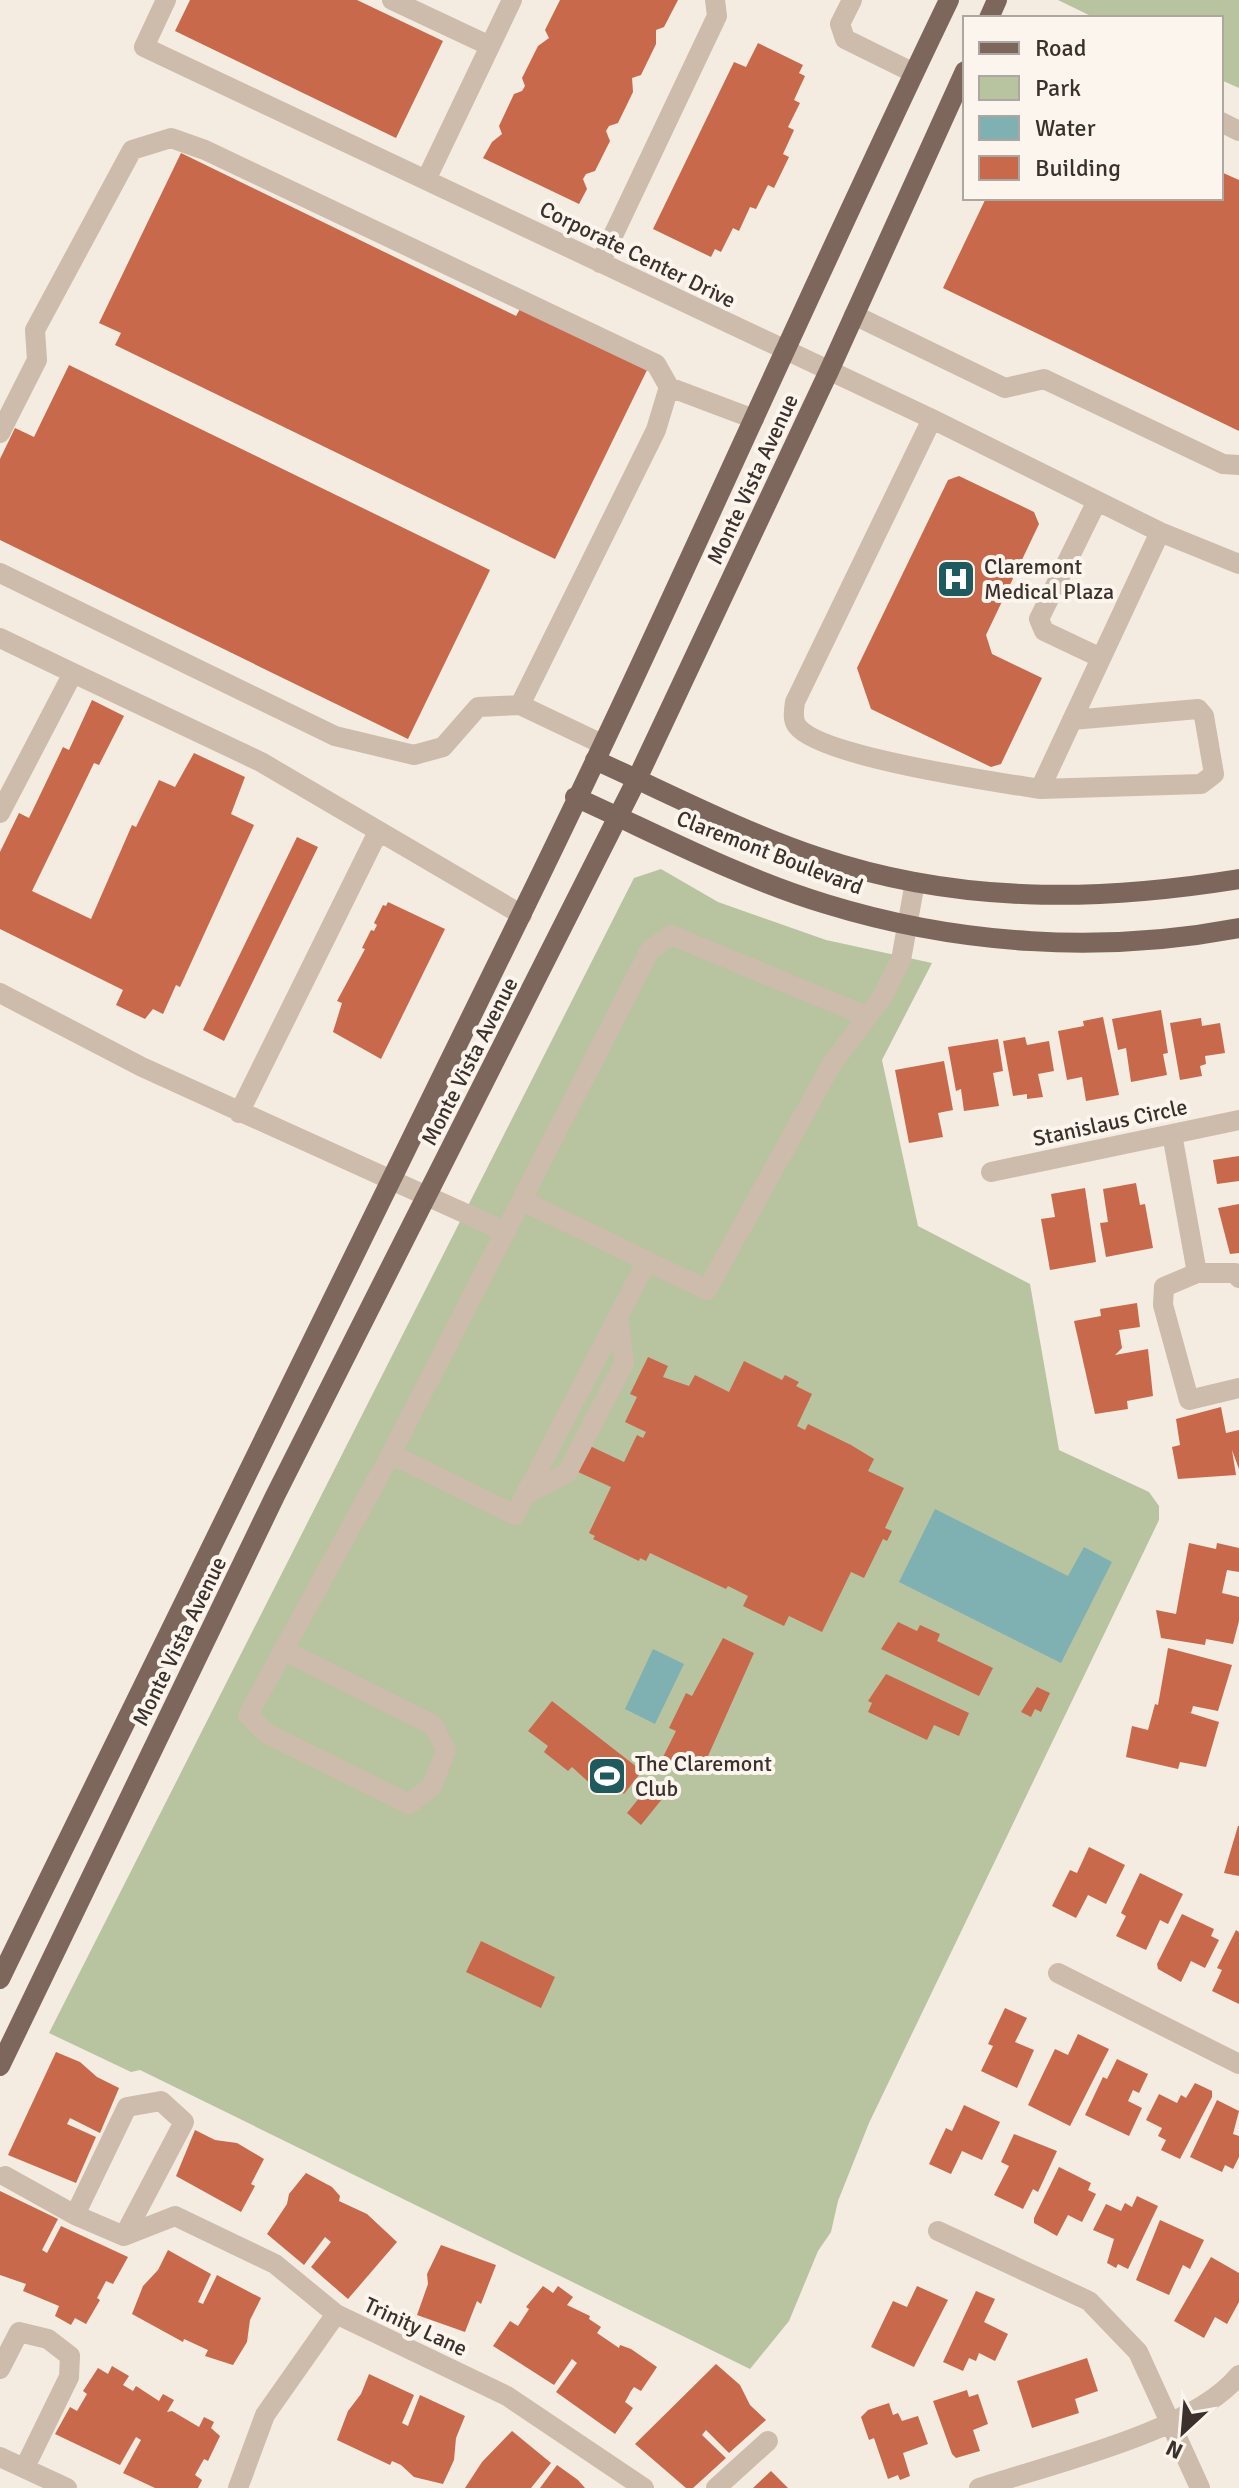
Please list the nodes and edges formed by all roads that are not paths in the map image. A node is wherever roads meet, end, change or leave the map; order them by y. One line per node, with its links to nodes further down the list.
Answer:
1 (166, 0): 10 (street, Corporate Center Drive)
2 (392, 0): 7 (street)
3 (512, 0): 7 (street)
4 (715, 0): 11 (street)
5 (852, 0): 8 (street)
6 (949, 0): 8 (main road, Monte Vista Avenue)
7 (490, 46): 10 (street)
8 (914, 73): 13 (main road, Monte Vista Avenue)
9 (963, 75): 12 (main road, Monte Vista Avenue)
10 (426, 180): 11 (street, Corporate Center Drive)
11 (600, 263): 13 (street, Corporate Center Drive)
12 (854, 315): 14 (main road, Monte Vista Avenue); 19 (street)
13 (785, 352): 14 (street, Corporate Center Drive); 16 (main road, Monte Vista Avenue)
14 (829, 371): 17 (street, Corporate Center Drive); 30 (main road, Monte Vista Avenue)
15 (669, 387): 16 (street); 18 (street); 27 (street)
16 (754, 419): 29 (main road, Monte Vista Avenue)
17 (932, 419): 20 (street, Corporate Center Drive); 31 (street)
18 (0, 433)
19 (1239, 465)
20 (1097, 501): 21 (street, Corporate Center Drive); 25 (street)
21 (1160, 532): 22 (street, Corporate Center Drive); 25 (street)
22 (1239, 564)
23 (0, 573): 27 (street)
24 (0, 638): 26 (street)
25 (1101, 658): 28 (street)
26 (73, 673): 33 (street); 35 (street)
27 (520, 705): 29 (street)
28 (1072, 720): 31 (street); 31 (street)
29 (598, 752): 30 (main road, Claremont Boulevard); 32 (main road, Monte Vista Avenue)
30 (637, 779): 34 (main road, Monte Vista Avenue); 37 (main road, Claremont Boulevard)
31 (1040, 789)
32 (575, 797): 34 (main road, Claremont Boulevard); 38 (main road, Monte Vista Avenue)
33 (0, 813)
34 (618, 816): 39 (main road, Claremont Boulevard); 48 (main road, Monte Vista Avenue)
35 (378, 832): 38 (street); 43 (street)
36 (1239, 879): 37 (main road, Claremont Boulevard)
37 (915, 882): 39 (street)
38 (522, 915): 47 (main road, Monte Vista Avenue)
39 (907, 927): 40 (main road, Claremont Boulevard); 42 (street)
40 (1239, 928)
41 (0, 993): 43 (street)
42 (866, 1016): 49 (street); 51 (street)
43 (239, 1113): 47 (street)
44 (1239, 1120): 45 (street, Stanislaus Circle)
45 (1172, 1134): 46 (street, Stanislaus Circle); 52 (street)
46 (991, 1172)
47 (392, 1178): 48 (street); 62 (main road, Monte Vista Avenue)
48 (429, 1195): 50 (street); 64 (main road, Monte Vista Avenue)
49 (523, 1201): 50 (street); 51 (street)
50 (506, 1232): 58 (street)
51 (647, 1261): 54 (street)
52 (1197, 1273): 53 (street); 55 (street)
53 (1239, 1278)
54 (618, 1316): 56 (street); 57 (street)
55 (1239, 1388)
56 (568, 1412): 57 (street); 59 (street)
57 (592, 1424): 59 (street)
58 (391, 1454): 59 (street); 60 (street)
59 (525, 1495)
60 (283, 1650): 60 (street)
61 (1058, 1973): 63 (street)
62 (0, 1979)
63 (1239, 2064)
64 (0, 2066)
65 (5, 2176): 66 (street)
66 (75, 2215): 68 (street); 68 (street)
67 (938, 2231): 72 (street)
68 (124, 2236): 69 (street)
69 (336, 2314): 77 (street, Trinity Lane); 78 (street, Trinity Lane)
70 (0, 2369): 75 (street)
71 (1239, 2375): 72 (street)
72 (1172, 2424): 80 (street); 81 (street)
73 (768, 2441): 79 (street)
74 (0, 2457): 75 (street)
75 (25, 2467): 76 (street)
76 (67, 2488)
77 (238, 2488)
78 (644, 2488)
79 (716, 2488)
80 (979, 2488)
81 (1200, 2488)

